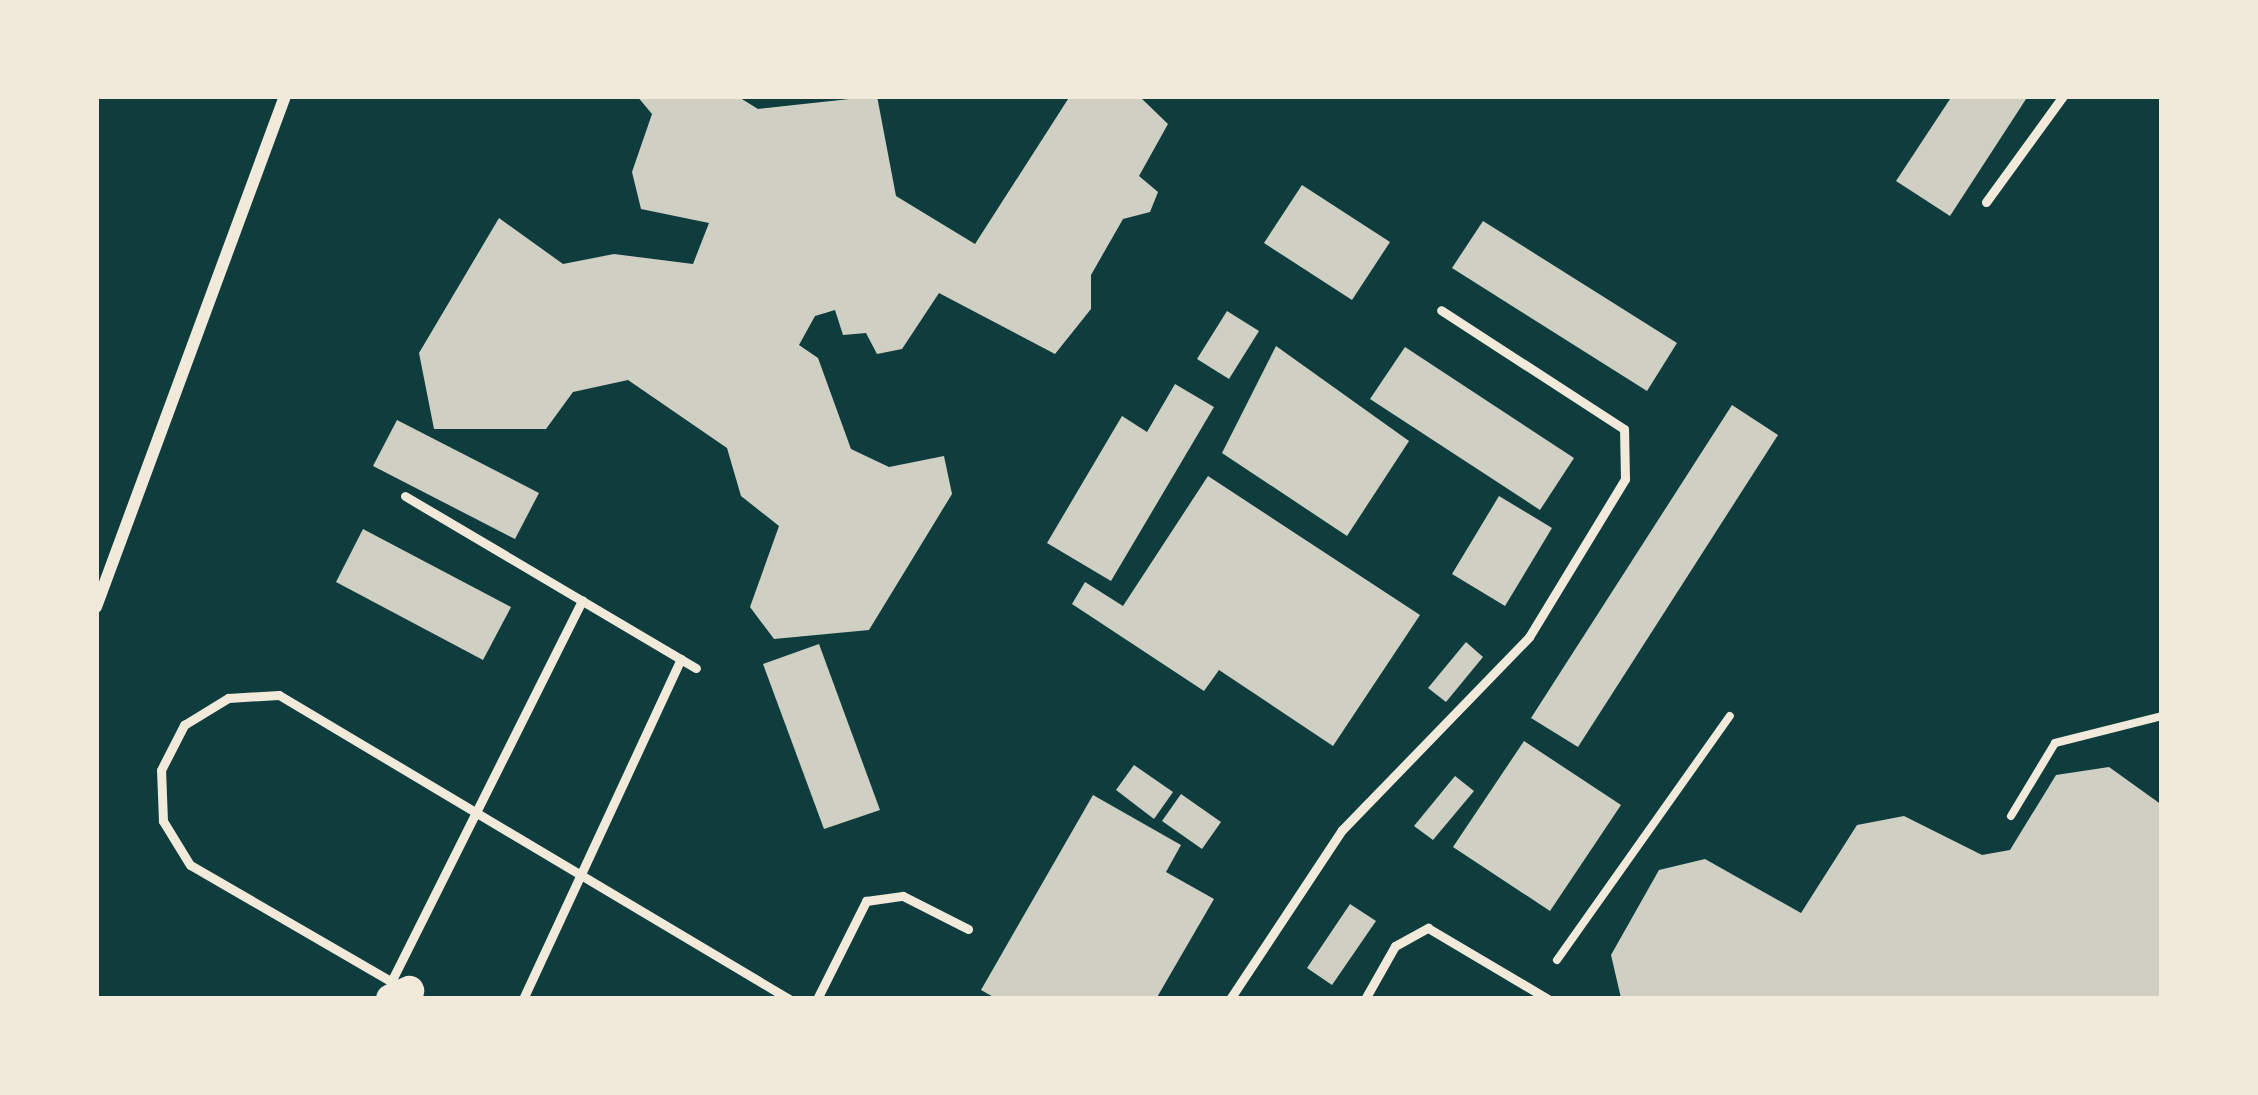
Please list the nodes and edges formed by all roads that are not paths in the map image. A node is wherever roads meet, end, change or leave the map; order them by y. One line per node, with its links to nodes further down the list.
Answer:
1 (285, 96): 7 (street)
2 (2063, 96): 3 (lane)
3 (1986, 202)
4 (1441, 310): 17 (lane)
5 (405, 496): 6 (lane)
6 (582, 600): 8 (lane); 10 (lane)
7 (96, 605)
8 (681, 658): 9 (lane); 11 (lane)
9 (696, 668)
10 (476, 807): 11 (lane); 13 (lane); 13 (lane)
11 (582, 869): 14 (lane); 15 (lane)
12 (968, 929): 16 (lane)
13 (403, 993)
14 (523, 999)
15 (789, 999)
16 (817, 999)
17 (1230, 999)
18 (1365, 999): 19 (lane)
19 (1548, 999)

